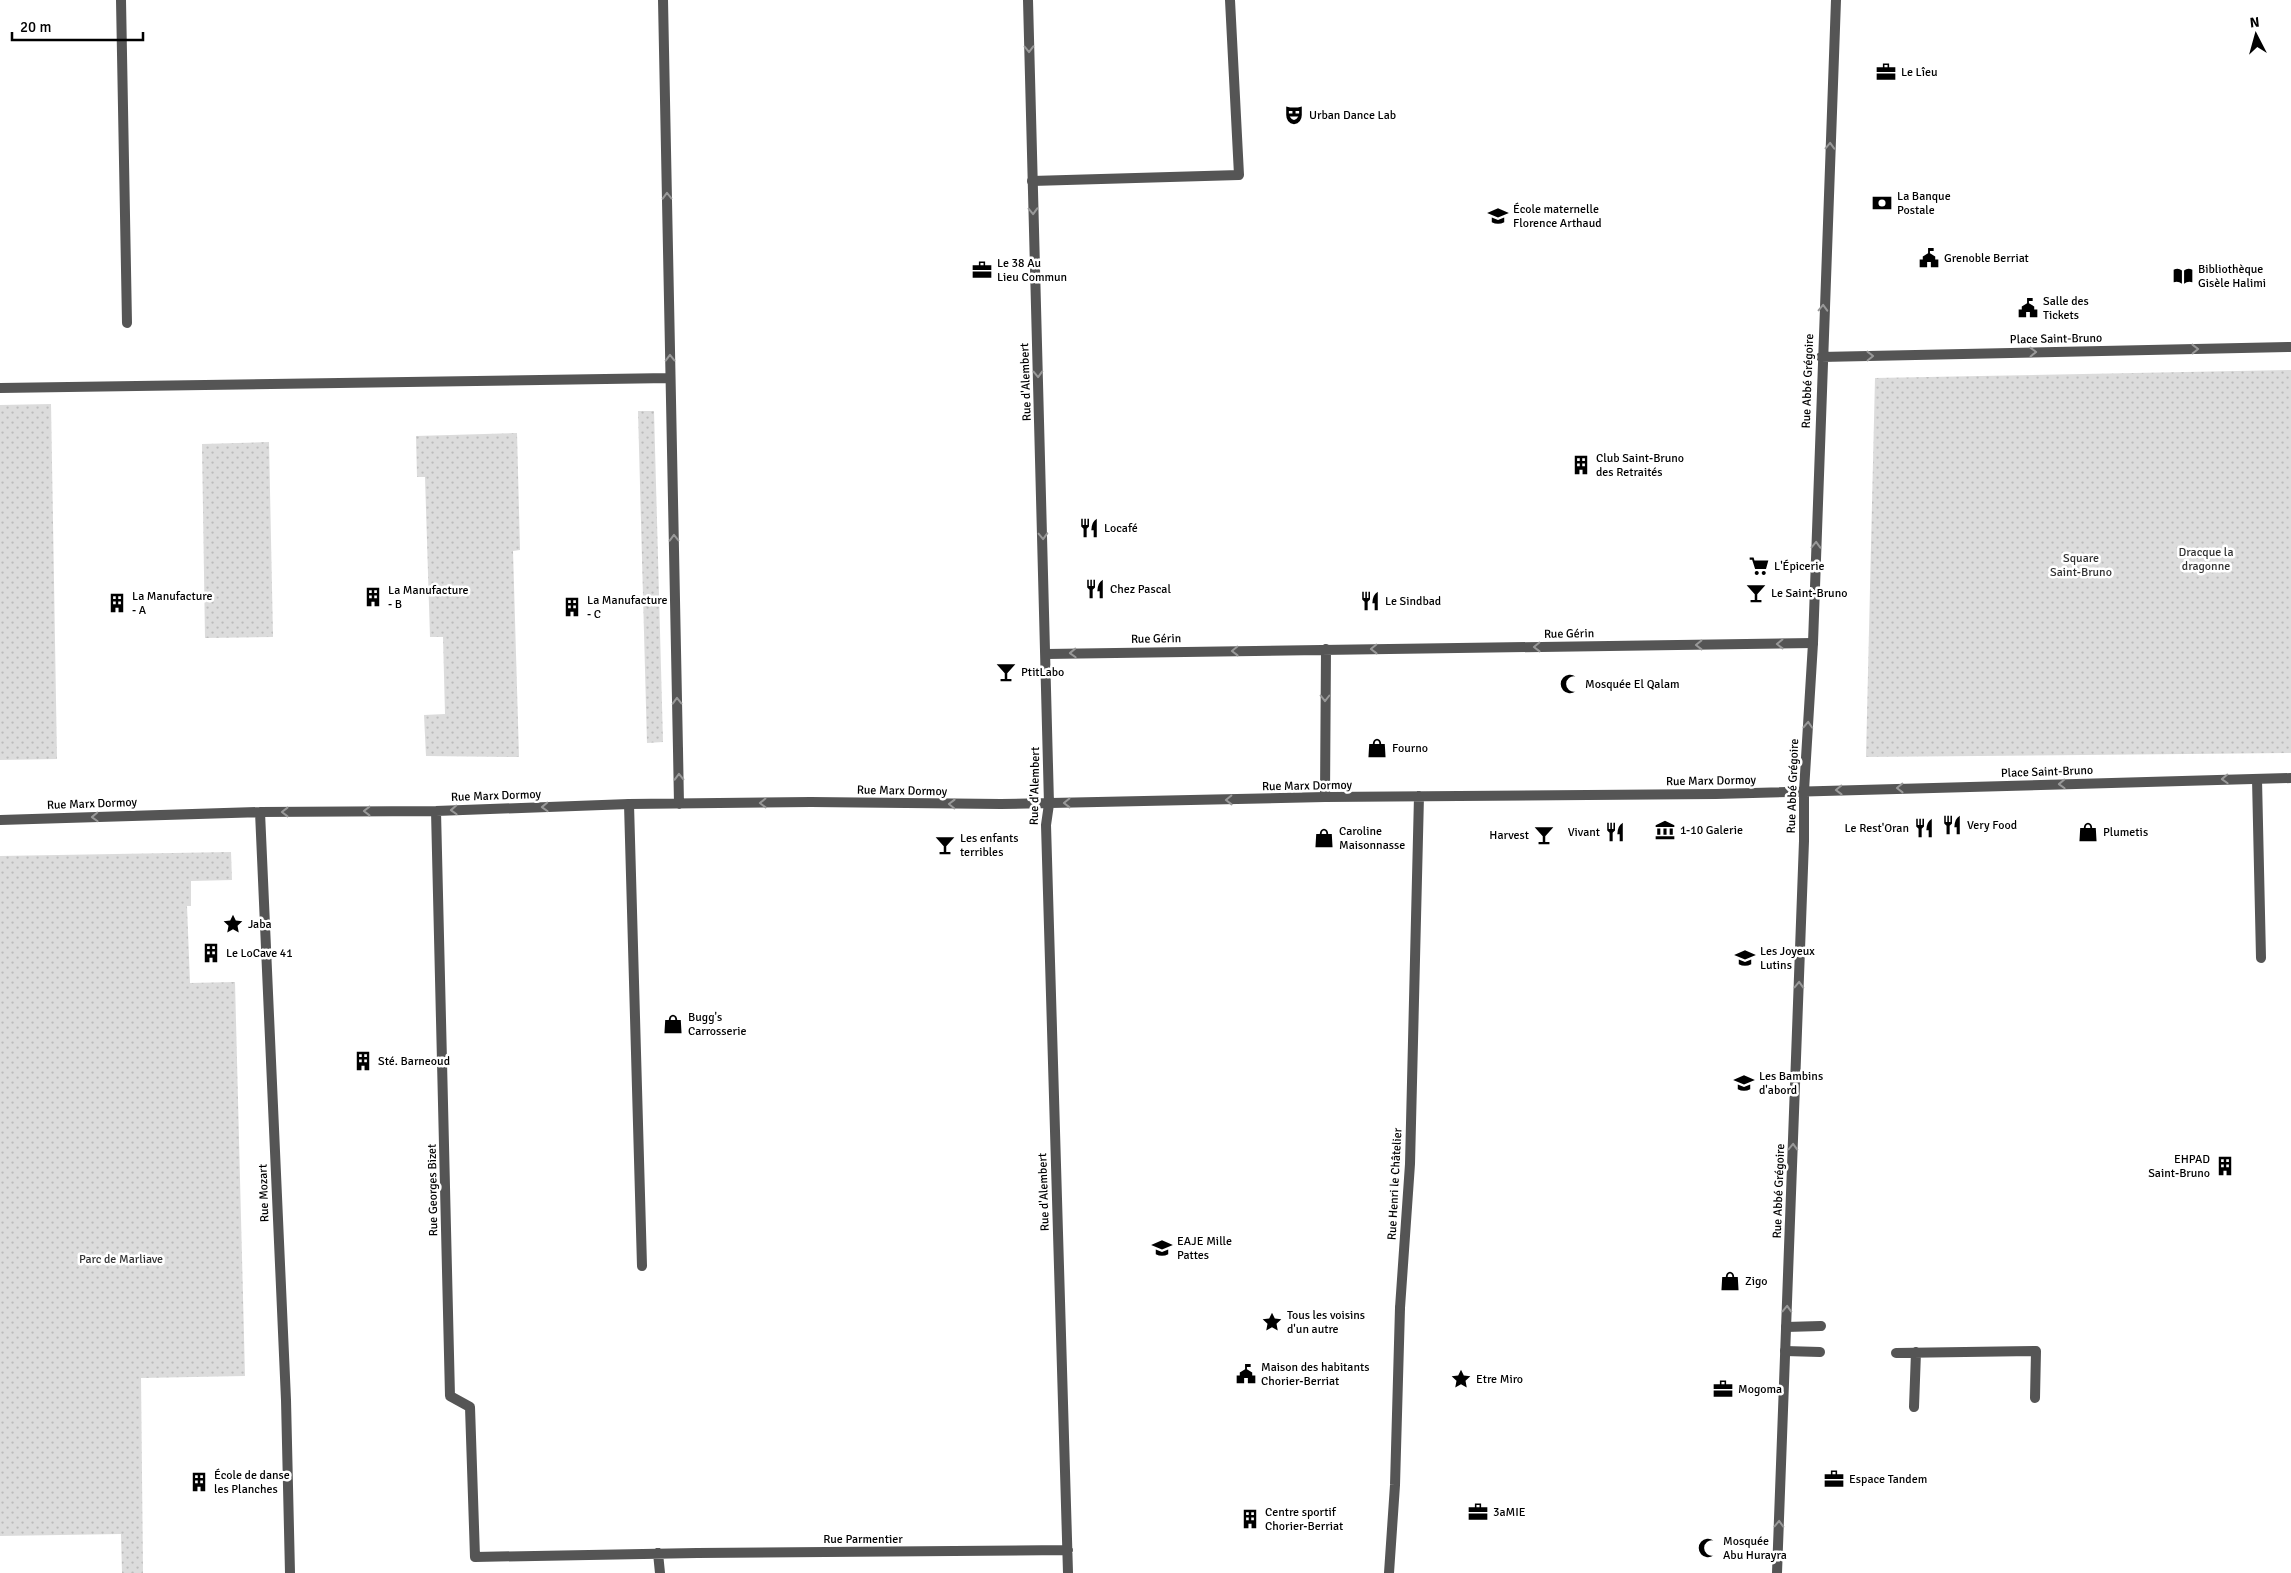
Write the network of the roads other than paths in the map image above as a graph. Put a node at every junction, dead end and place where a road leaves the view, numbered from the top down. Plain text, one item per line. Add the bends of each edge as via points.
1 (122, 0) edge
2 (663, 0) edge
3 (1028, 0) edge
4 (1230, 0) edge
5 (1836, 0) edge
6 (1032, 181) junction
7 (127, 323) dead end
8 (2291, 347) edge
9 (1821, 357) junction
10 (670, 378) junction
11 (0, 388) edge
12 (1813, 644) junction
13 (1326, 649) junction
14 (1046, 654) junction
15 (2257, 778) junction
16 (2291, 778) edge
17 (1804, 791) junction
18 (1419, 796) junction
19 (1325, 797) junction
20 (628, 804) junction
21 (679, 804) junction
22 (1049, 804) junction
23 (436, 811) junction
24 (260, 812) junction
25 (0, 820) edge
26 (2261, 958) dead end
27 (642, 1266) dead end
28 (1821, 1326) dead end
29 (1786, 1327) junction
30 (1785, 1351) junction
31 (1820, 1352) dead end
32 (1916, 1352) junction
33 (1896, 1353) dead end
34 (2035, 1398) dead end
35 (1914, 1406) dead end
36 (1068, 1550) junction
37 (658, 1553) junction
38 (475, 1557) joint
39 (290, 1573) edge
40 (660, 1573) edge
41 (1068, 1573) edge
42 (1390, 1573) edge
43 (1777, 1573) edge

1 - 7 street
10 -> 2 street
3 -> 6 street, Rue d'Alembert
4 - 6 street via 1239,175
9 -> 5 street, Rue Abbé Grégoire
6 -> 14 street, Rue d'Alembert
9 -> 8 street, Place Saint-Bruno
12 -> 9 street, Rue Abbé Grégoire
10 - 11 street
21 -> 10 street
12 -> 13 street, Rue Gérin
17 -> 12 street, Rue Abbé Grégoire
13 -> 14 street, Rue Gérin
13 -> 19 street
14 - 22 street, Rue d'Alembert
15 - 16 street, Place Saint-Bruno
15 -> 17 street, Place Saint-Bruno
15 - 26 street
17 - 18 street, Rue Marx Dormoy
29 -> 17 street, Rue Abbé Grégoire
18 - 19 street, Rue Marx Dormoy
18 - 42 street, Rue Henri le Châtelier via 1410,1164 1400,1308 1396,1485
19 -> 22 street, Rue Marx Dormoy
20 - 21 street, Rue Marx Dormoy
20 -> 23 street, Rue Marx Dormoy
20 - 27 street
22 -> 21 street, Rue Marx Dormoy
22 - 36 street, Rue d'Alembert via 1046,825
23 -> 24 street, Rue Marx Dormoy
23 - 38 street, Rue Georges Bizet via 450,1396 470,1407
24 -> 25 street, Rue Marx Dormoy
24 - 39 street, Rue Mozart via 286,1400
28 - 29 street
29 - 30 street, Rue Abbé Grégoire
30 - 31 street
43 -> 30 street, Rue Abbé Grégoire
32 - 33 street
32 - 34 street via 2036,1351
32 - 35 street
36 - 37 street, Rue Parmentier
36 - 41 street, Rue d'Alembert
37 - 38 street, Rue Parmentier
37 - 40 street

